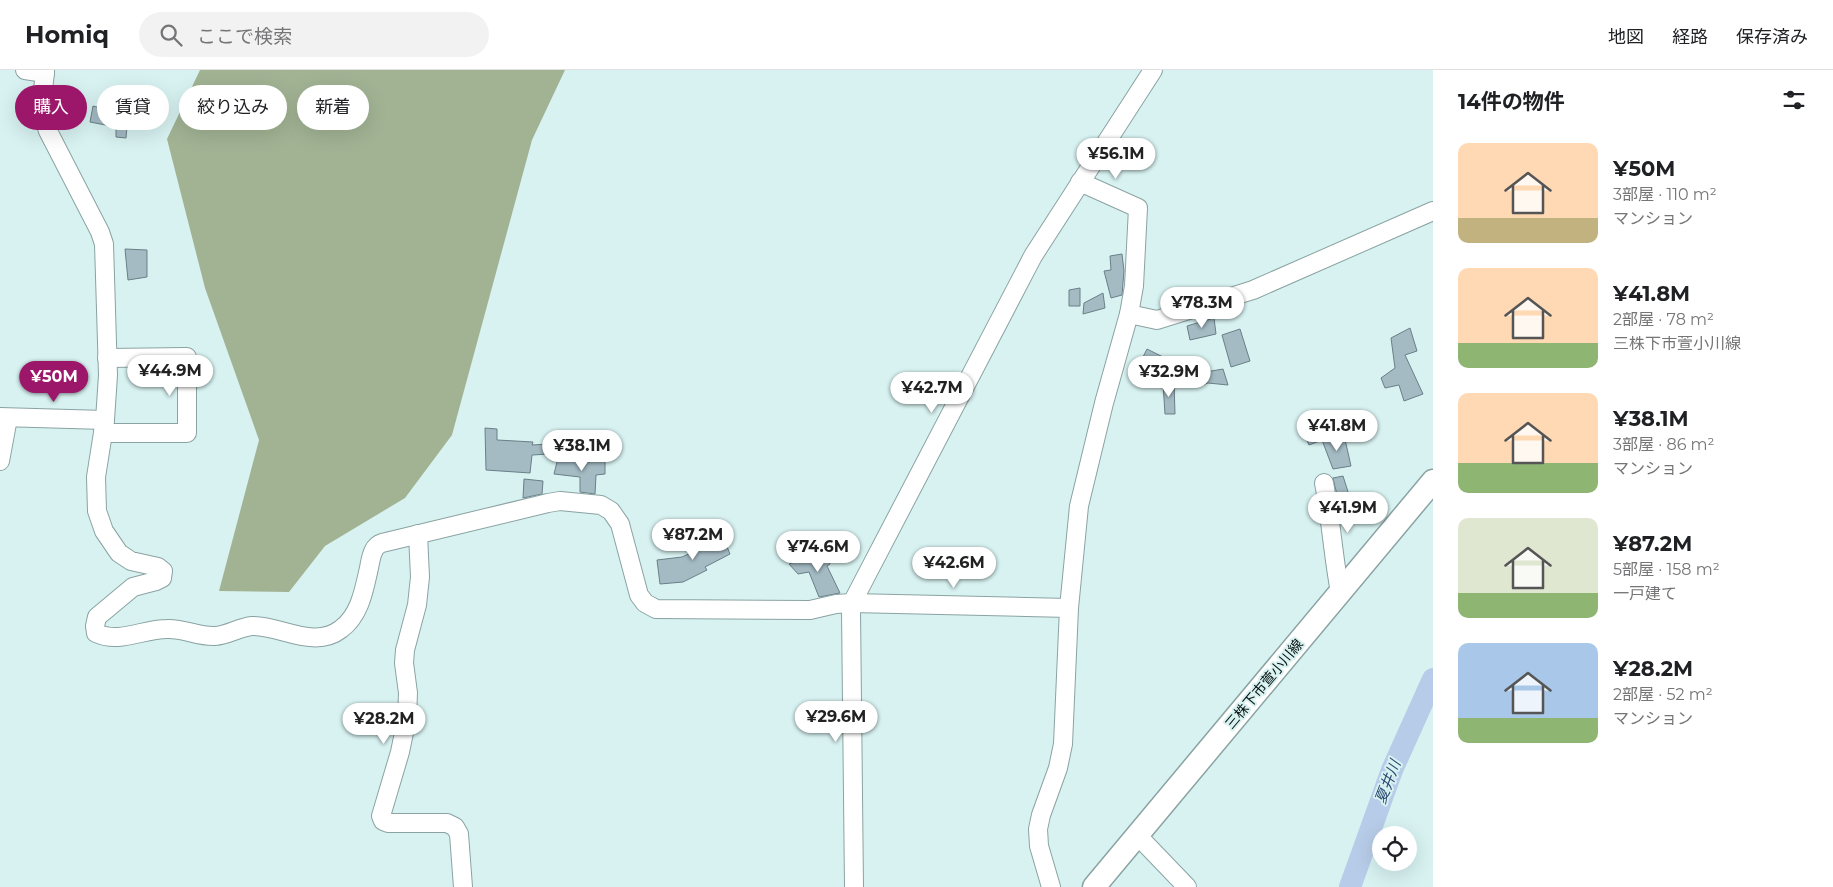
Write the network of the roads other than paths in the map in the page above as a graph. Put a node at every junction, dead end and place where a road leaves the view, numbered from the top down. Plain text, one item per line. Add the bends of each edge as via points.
1 (25, 70) edge
2 (1153, 70) edge
3 (45, 72) edge
4 (1080, 182) junction
5 (1433, 212) edge
6 (1129, 314) junction
7 (107, 358) junction
8 (4, 417) edge
9 (104, 427) junction
10 (0, 461) edge
11 (1433, 481) edge
12 (1324, 483) dead end
13 (418, 534) junction
14 (1340, 592) junction
15 (852, 603) junction
16 (1062, 608) junction
17 (1138, 836) junction
18 (463, 887) edge
19 (854, 887) edge
20 (1052, 887) edge
21 (1094, 887) edge
22 (1186, 887) edge

1 - 3 street
2 - 4 street
3 - 7 street via 43,117 104,244
4 - 6 street via 1138,208 1134,286
4 - 15 street via 1046,235
5 - 6 street via 1253,290 1157,320
6 - 16 street via 1079,506
7 - 9 street
7 - 9 street via 187,357 186,433
8 - 9 street
8 - 10 street
9 - 13 street via 96,477 97,512 104,531 119,553 131,561 163,571 162,578 133,587 97,617 96,633 105,637 122,638 169,628 214,636 249,626 265,626 301,637 325,636 340,630 354,614 378,545
11 - 14 main road, 三株下市萱小川線
12 - 14 street
13 - 15 street via 560,501 601,505 612,511 620,524 639,595 656,609 810,610
13 - 18 street via 420,577 417,605 404,663 407,718 381,816 388,823 447,823 455,827 459,834
14 - 17 main road, 三株下市萱小川線
15 - 16 street
15 - 19 street
16 - 20 street via 1063,744 1038,829 1039,846
17 - 21 main road, 三株下市萱小川線
17 - 22 street

